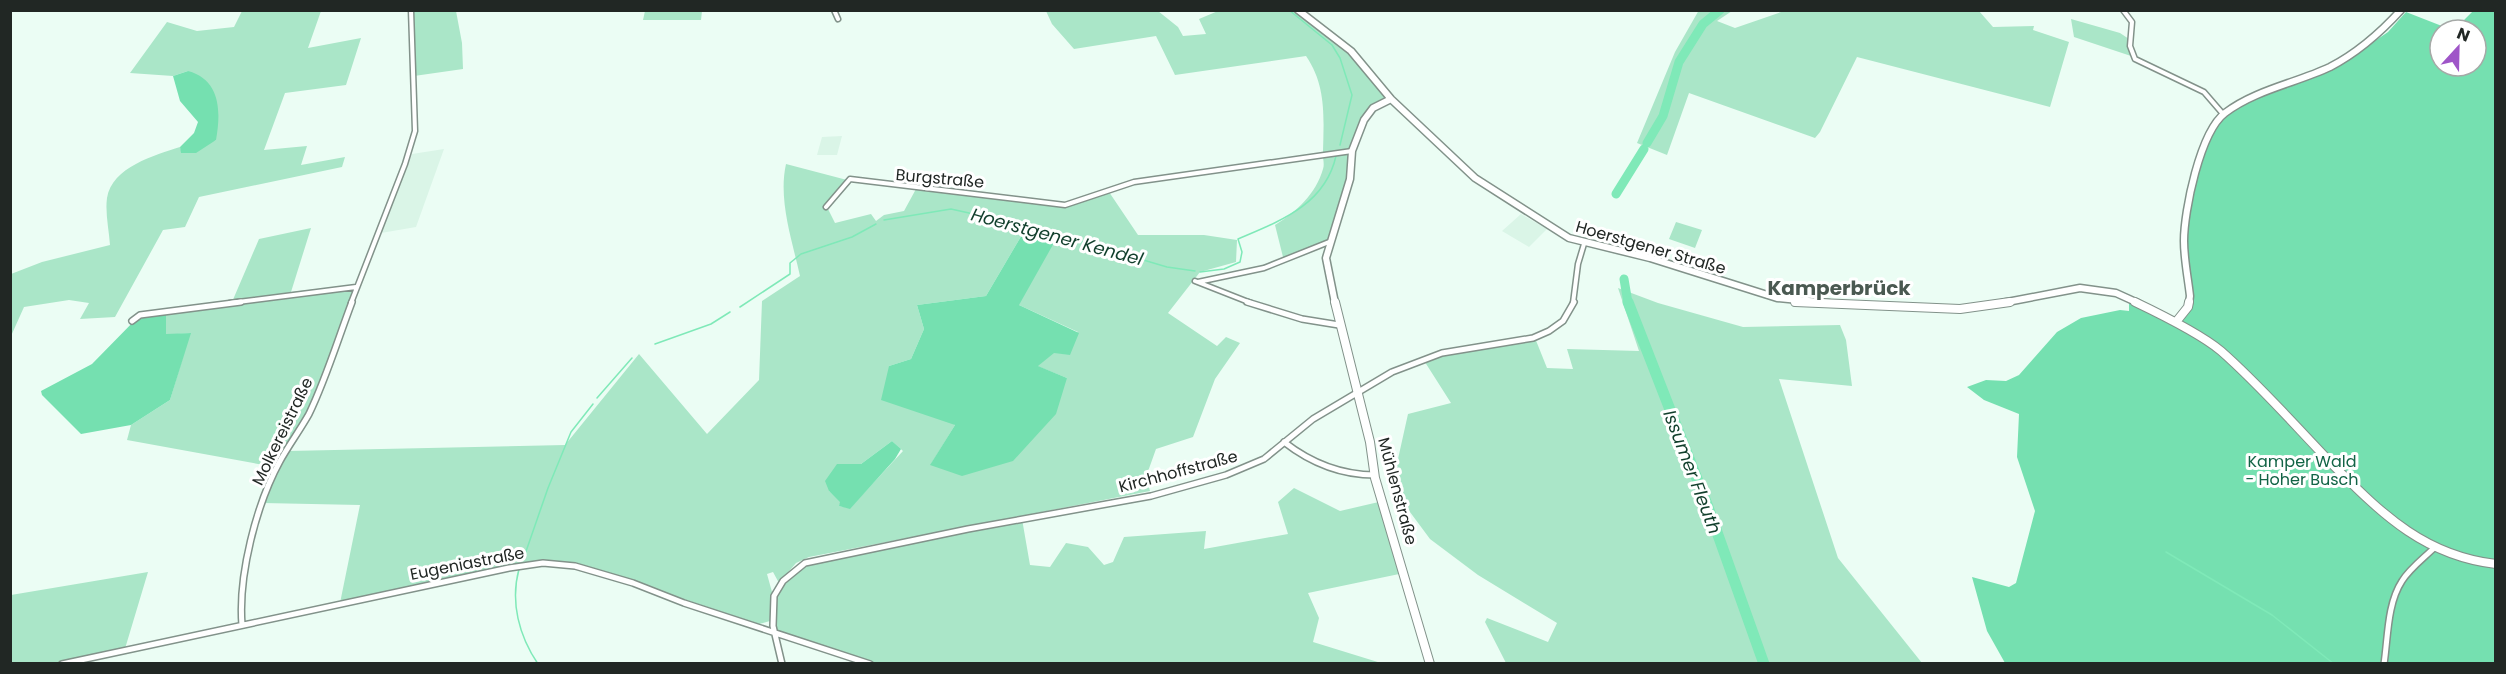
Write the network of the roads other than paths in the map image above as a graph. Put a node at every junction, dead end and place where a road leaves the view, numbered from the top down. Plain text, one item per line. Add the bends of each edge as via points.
1 (411, 10) edge
2 (834, 10) edge
3 (1298, 10) edge
4 (2123, 10) edge
5 (2402, 10) edge
6 (838, 19) dead end
7 (1391, 99) junction
8 (2223, 114) junction
9 (1352, 151) junction
10 (826, 207) dead end
11 (1329, 242) junction
12 (1584, 244) junction
13 (356, 287) junction
14 (132, 321) dead end
15 (2176, 322) junction
16 (1339, 325) junction
17 (1355, 392) junction
18 (1284, 442) junction
19 (1375, 476) junction
20 (2435, 547) junction
21 (2496, 564) edge
22 (242, 625) junction
23 (773, 632) junction
24 (62, 663) edge
25 (782, 663) edge
26 (870, 663) edge
27 (1430, 663) edge
28 (2384, 663) edge

1 - 13 street, Molkereistraße via 415,132
2 - 6 street
3 - 7 street, Hoerstgener Straße via 1351,51
4 - 8 street via 2132,22 2130,46 2135,59 2204,92
5 - 8 street via 2381,32 2331,66 2242,102
7 - 9 street, Mühlenstraße via 1372,108
7 - 12 street, Hoerstgener Straße via 1474,178
8 - 15 street via 2207,136 2193,183 2184,240 2190,296 2188,307
9 - 10 street, Burgstraße via 1134,182 1065,205 850,179
9 - 11 street, Mühlenstraße via 1350,180
11 - 16 street, Mühlenstraße via 1326,258
11 - 16 street via 1264,267 1197,282 1248,304
12 - 15 street, Hoerstgener Straße via 1648,257 1796,302 1960,309 2087,288 2116,293
12 - 17 street, Kirchhoffstraße via 1578,256 1576,295 1564,320 1553,329 1527,340 1441,352
13 - 14 street via 140,315
13 - 22 street, Molkereistraße via 309,413 279,463 263,503 243,571
15 - 20 street, Hoerstgener Straße via 2220,350 2380,512
16 - 17 street, Mühlenstraße
17 - 18 street, Kirchhoffstraße
17 - 19 street, Mühlenstraße via 1370,442
18 - 19 street via 1300,454 1327,465
18 - 23 street, Kirchhoffstraße via 1265,458 1234,472 1150,495 805,563 776,590
19 - 27 street, Mühlenstraße
20 - 21 street, Hoerstgener Straße via 2466,560
20 - 28 street via 2399,588
22 - 23 street, Eugeniastraße via 543,563 575,566 633,583
22 - 24 street, Eugeniastraße
23 - 25 street
23 - 26 street, Eugeniastraße

